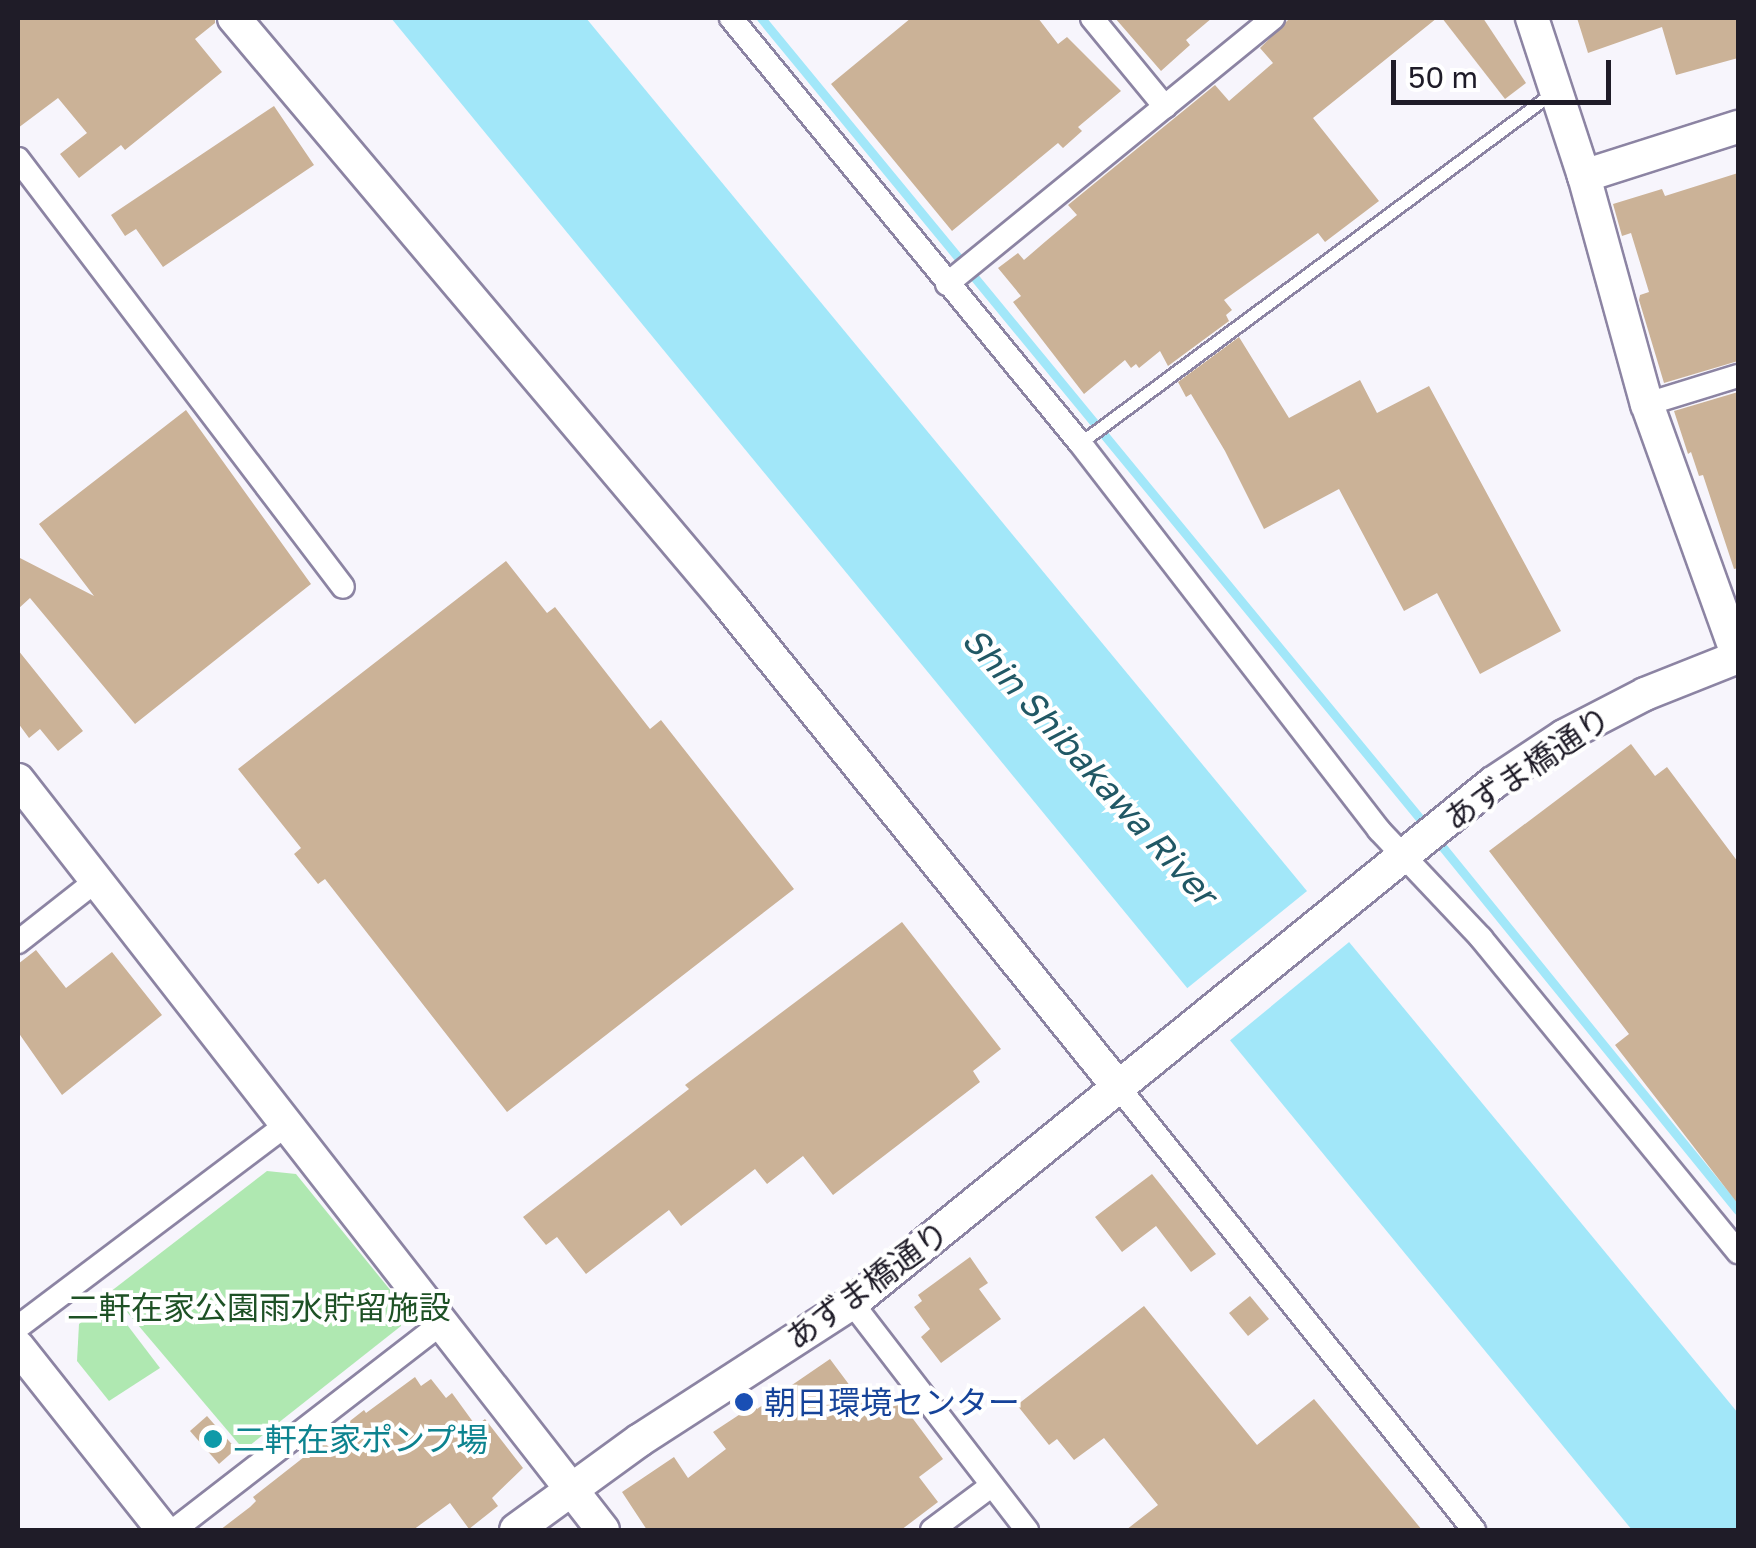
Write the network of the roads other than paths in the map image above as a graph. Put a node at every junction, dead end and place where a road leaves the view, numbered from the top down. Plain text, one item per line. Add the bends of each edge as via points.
1 (234, 18) edge
2 (730, 18) edge
3 (1092, 18) edge
4 (1273, 18) edge
5 (1532, 18) edge
6 (1558, 89) junction
7 (1165, 107) junction
8 (1738, 127) edge
9 (18, 158) edge
10 (1584, 176) junction
11 (948, 284) junction
12 (1738, 376) edge
13 (1646, 404) junction
14 (1080, 443) junction
15 (343, 588) dead end
16 (1738, 657) edge
17 (18, 780) edge
18 (1391, 864) junction
19 (97, 880) junction
20 (18, 942) edge
21 (1118, 1088) junction
22 (285, 1126) junction
23 (1738, 1252) edge
24 (852, 1303) junction
25 (444, 1321) junction
26 (18, 1327) edge
27 (18, 1347) edge
28 (991, 1486) junction
29 (570, 1488) junction
30 (163, 1530) edge
31 (174, 1530) edge
32 (516, 1530) edge
33 (603, 1530) edge
34 (932, 1530) edge
35 (1027, 1530) edge
36 (1474, 1530) edge

1 - 21 street via 727,602
2 - 11 street
3 - 7 street
4 - 7 street
5 - 6 street
6 - 10 street
6 - 14 lane
7 - 11 street
8 - 10 street
9 - 15 street
10 - 13 street
11 - 14 street
12 - 13 street
13 - 16 street
14 - 18 street
16 - 18 street, あずま橋通り via 1644,694 1564,736
17 - 19 street
18 - 21 street, あずま橋通り
18 - 23 street via 1480,938
19 - 20 street
19 - 22 street
21 - 24 street, あずま橋通り
21 - 36 street
22 - 25 street
22 - 26 street
24 - 28 street
24 - 29 street, あずま橋通り
25 - 29 street
25 - 31 street
27 - 30 street
28 - 34 street
28 - 35 street
29 - 32 street, あずま橋通り
29 - 33 street

